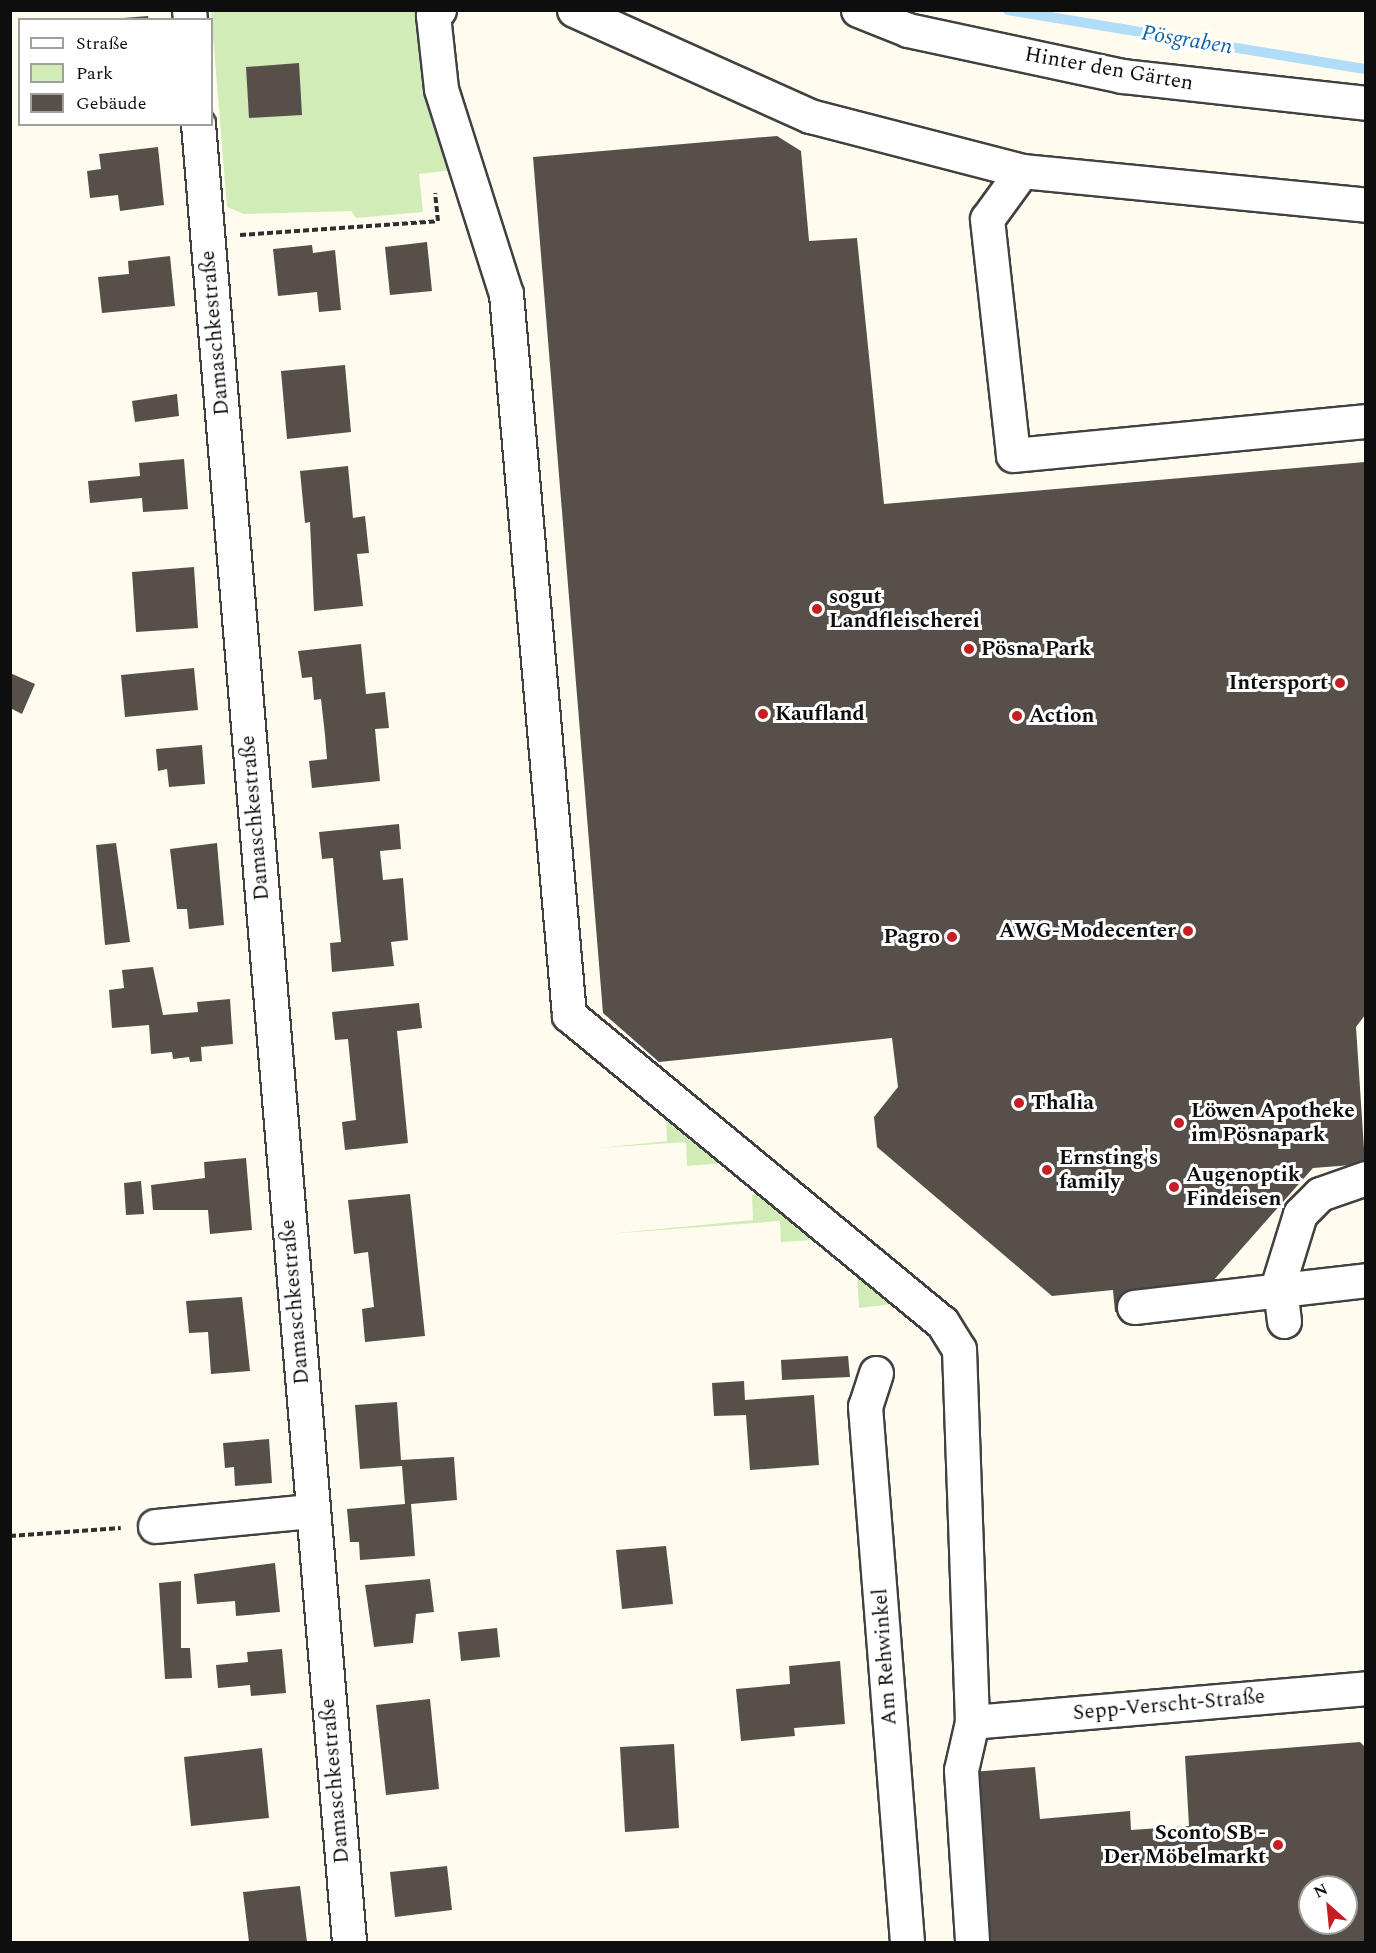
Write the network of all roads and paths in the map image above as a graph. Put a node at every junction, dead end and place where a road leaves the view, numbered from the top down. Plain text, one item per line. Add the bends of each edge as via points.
1 (439, 10) edge
2 (574, 10) edge
3 (858, 10) edge
4 (1365, 103) edge
5 (198, 126) edge
6 (1022, 171) junction
7 (471, 180) junction
8 (1365, 205) edge
9 (207, 237) junction
10 (1365, 421) edge
11 (1365, 1178) edge
12 (1365, 1280) edge
13 (1282, 1305) junction
14 (1134, 1307) dead end
15 (876, 1373) dead end
16 (312, 1511) junction
17 (155, 1526) joint
18 (10, 1536) edge
19 (1365, 1688) edge
20 (972, 1722) junction
21 (349, 1942) edge
22 (907, 1942) edge
23 (972, 1942) edge

1 - 7 street via 433,15 441,89
2 - 6 street via 810,116
3 - 4 street, Hinter den Gärten via 908,30 1122,76
5 - 9 street, Damaschkestraße
6 - 8 street
6 - 10 street via 987,219 1013,455
7 - 9 path via 434,184 438,220
7 - 20 street via 506,294 569,1015 942,1322 959,1348
9 - 16 street, Damaschkestraße
11 - 13 street via 1320,1194 1300,1214 1287,1247
12 - 13 street
13 - 14 street
15 - 22 street, Am Rehwinkel via 865,1406
16 - 17 street
16 - 21 street, Damaschkestraße
17 - 18 path
19 - 20 street, Sepp-Verscht-Straße
20 - 23 street via 962,1770

